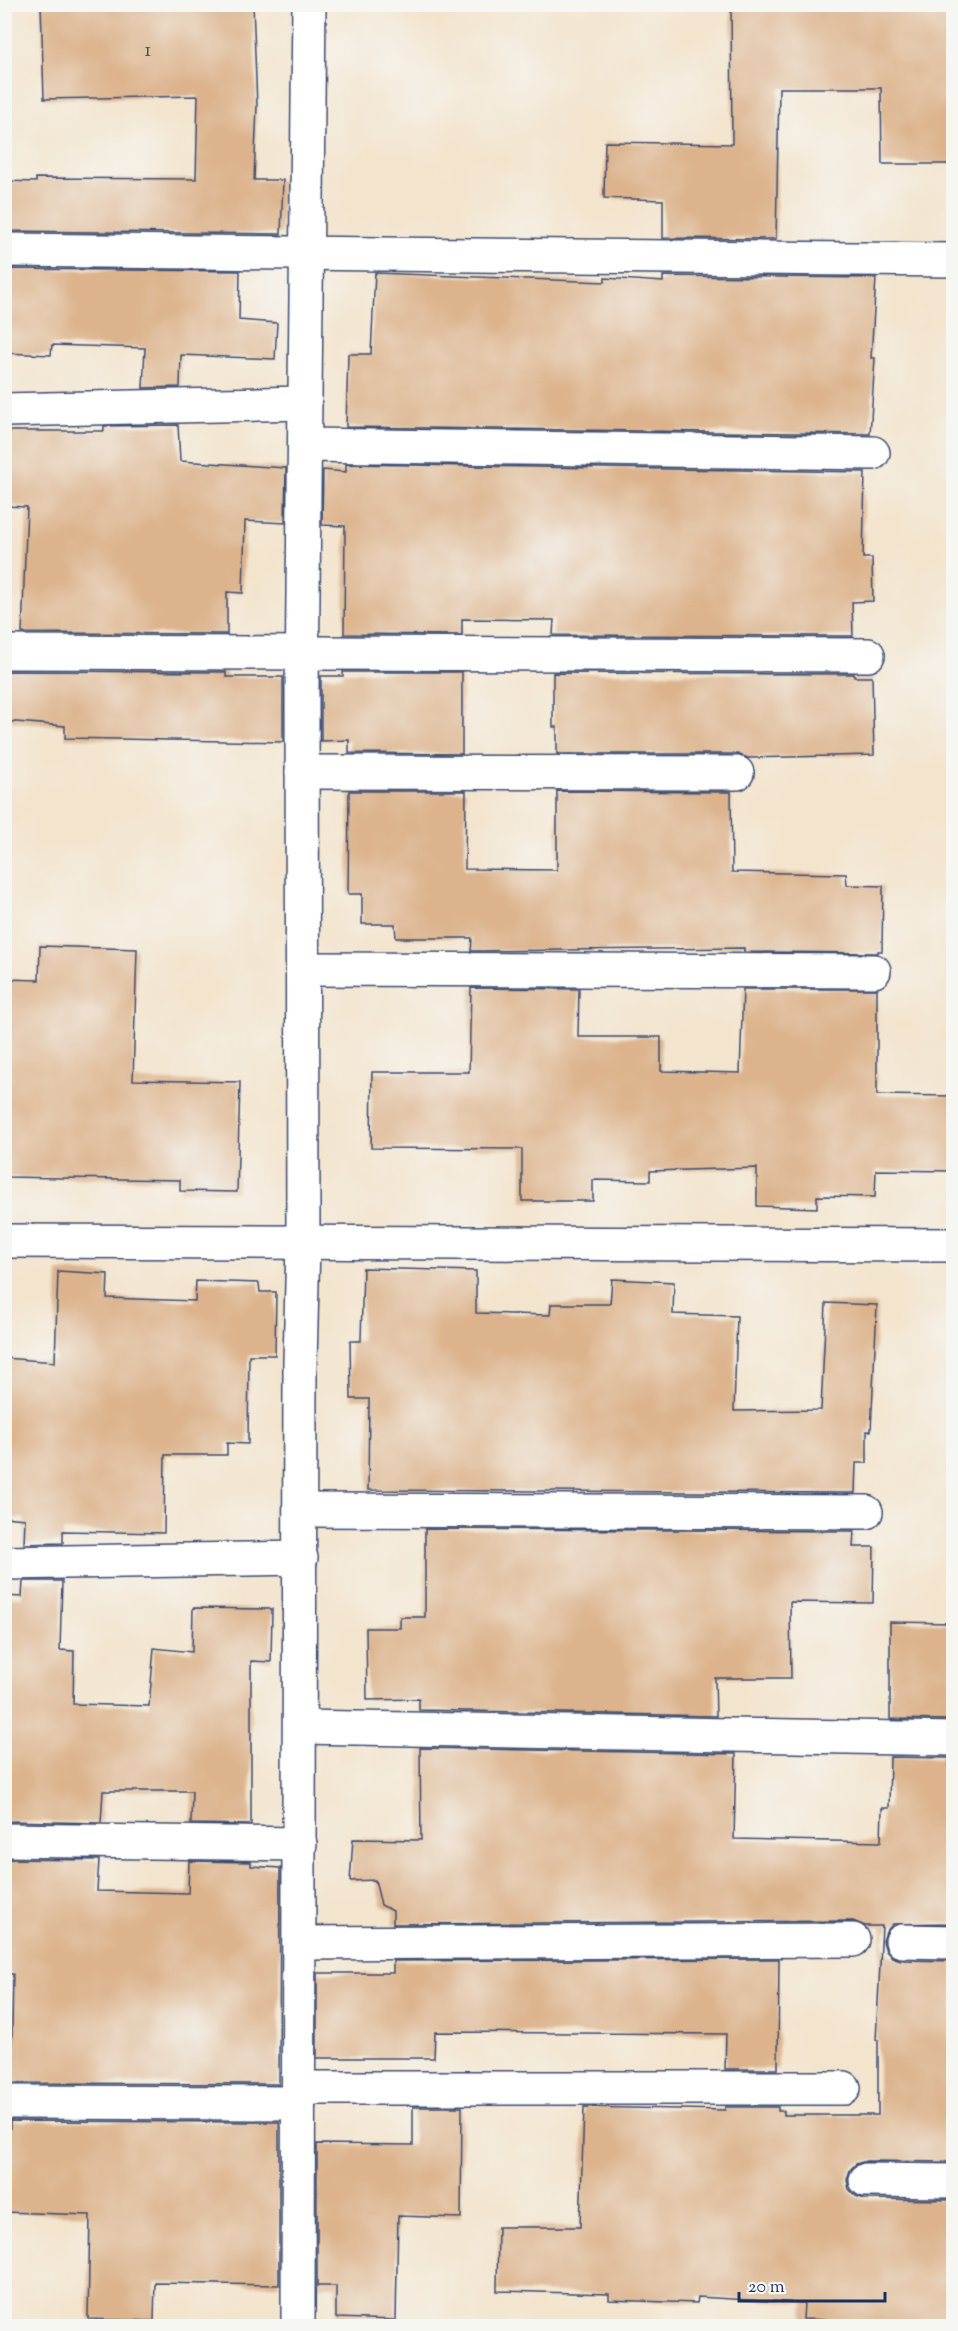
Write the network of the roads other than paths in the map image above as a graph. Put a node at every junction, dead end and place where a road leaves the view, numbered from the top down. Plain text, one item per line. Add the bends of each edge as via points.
1 (309, 4) edge
2 (4, 250) edge
3 (307, 251) junction
4 (954, 260) edge
5 (305, 403) junction
6 (4, 410) edge
7 (304, 445) junction
8 (873, 453) dead end
9 (4, 652) edge
10 (302, 652) junction
11 (868, 655) dead end
12 (302, 772) junction
13 (737, 773) dead end
14 (303, 969) junction
15 (874, 971) dead end
16 (4, 1241) edge
17 (303, 1243) junction
18 (954, 1245) edge
19 (301, 1510) junction
20 (866, 1512) dead end
21 (301, 1558) junction
22 (4, 1563) edge
23 (301, 1727) junction
24 (954, 1738) edge
25 (4, 1840) edge
26 (300, 1844) junction
27 (853, 1940) dead end
28 (902, 1941) dead end
29 (954, 1941) edge
30 (299, 1943) junction
31 (844, 2088) dead end
32 (299, 2096) junction
33 (4, 2102) edge
34 (866, 2180) dead end
35 (954, 2181) edge
36 (298, 2326) edge

1 - 3 street
2 - 3 street
3 - 4 street
3 - 5 street
5 - 6 street
5 - 7 street
7 - 8 street
7 - 10 street
9 - 10 street
10 - 11 street
10 - 12 street
12 - 13 street
12 - 14 street
14 - 15 street
14 - 17 street
16 - 17 street
17 - 18 street
17 - 19 street
19 - 20 street
19 - 21 street
21 - 22 street
21 - 23 street
23 - 24 street
23 - 26 street
25 - 26 street
26 - 30 street
27 - 30 street
28 - 29 street
30 - 32 street
31 - 32 street
32 - 33 street
32 - 36 street
34 - 35 street

